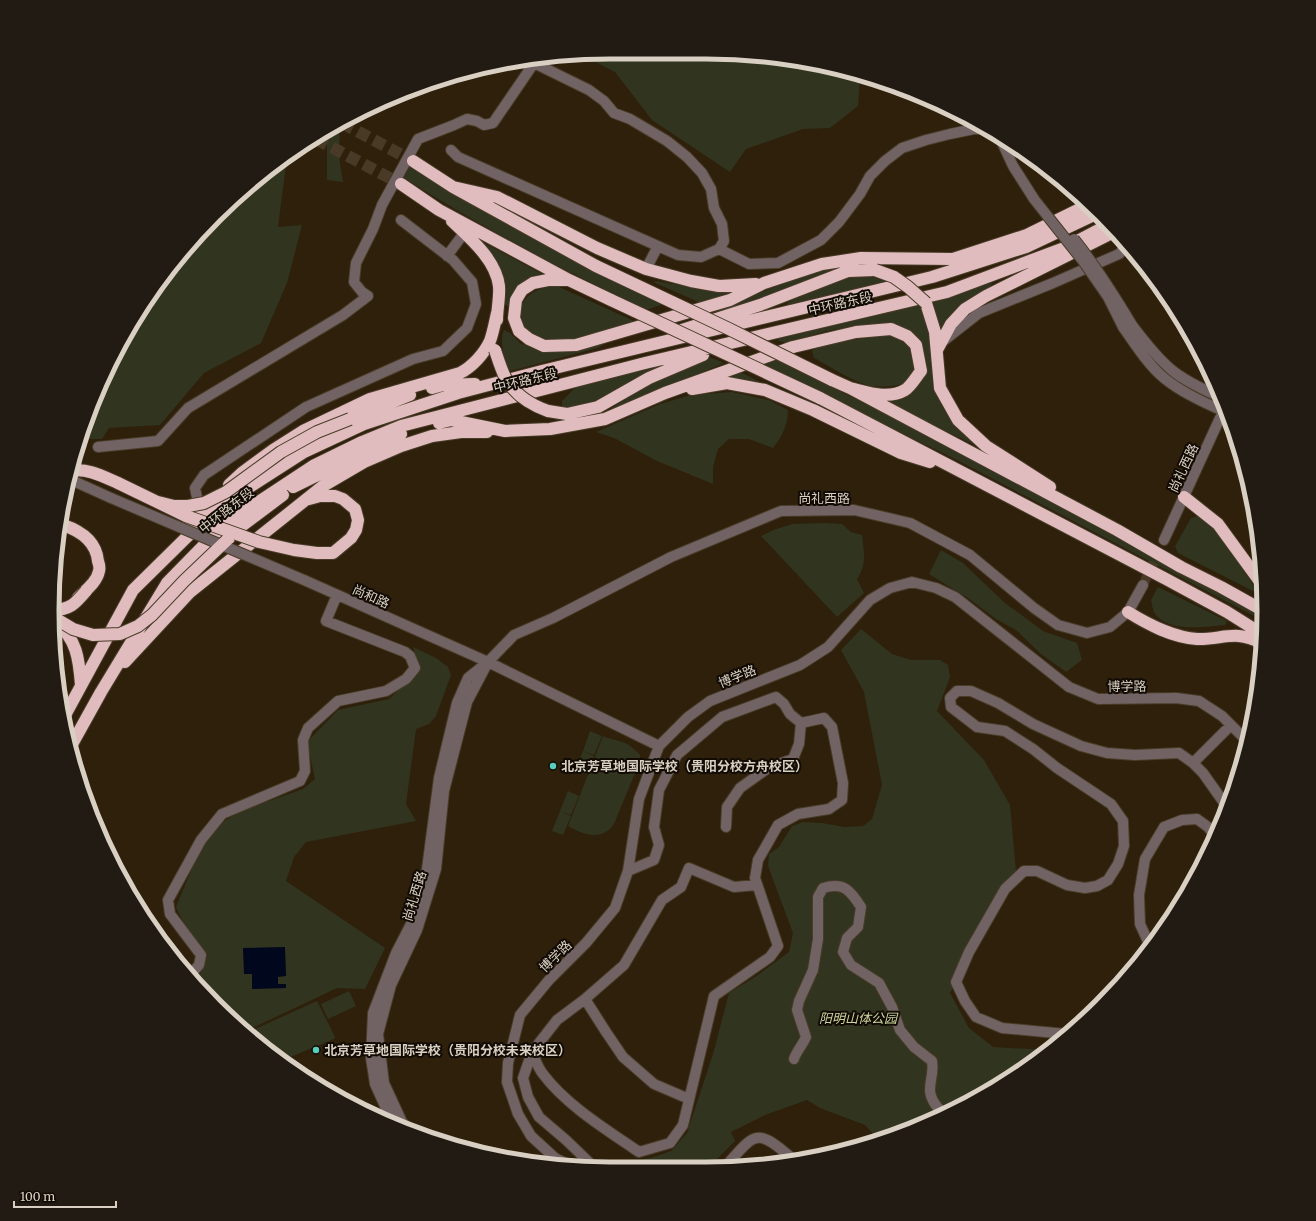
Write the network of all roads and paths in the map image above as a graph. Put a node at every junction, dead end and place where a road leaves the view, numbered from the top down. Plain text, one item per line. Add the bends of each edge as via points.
1 (537, 64) edge
2 (533, 65) edge
3 (968, 126) edge
4 (974, 129) edge
5 (1004, 147) edge
6 (451, 150) dead end
7 (1014, 153) edge
8 (413, 161) tunnel mouth
9 (401, 184) tunnel mouth
10 (453, 187) junction
11 (1037, 198) junction
12 (1082, 208) edge
13 (439, 210) junction
14 (1090, 217) edge
15 (401, 220) dead end
16 (1101, 228) edge
17 (464, 233) junction
18 (1108, 235) edge
19 (658, 246) junction
20 (721, 246) junction
21 (1123, 250) edge
22 (447, 256) junction
23 (646, 269) junction
24 (569, 280) junction
25 (764, 283) junction
26 (497, 313) junction
27 (1128, 326) junction
28 (727, 344) junction
29 (938, 347) junction
30 (598, 358) junction
31 (496, 383) junction
32 (850, 388) junction
33 (665, 393) junction
34 (1212, 394) edge
35 (1218, 407) edge
36 (1221, 415) edge
37 (505, 431) junction
38 (98, 447) dead end
39 (77, 470) edge
40 (961, 471) junction
41 (306, 480) junction
42 (75, 482) edge
43 (1184, 497) junction
44 (304, 501) junction
45 (158, 502) junction
46 (202, 510) junction
47 (242, 513) junction
48 (66, 526) edge
49 (66, 529) edge
50 (1117, 530) junction
51 (1164, 540) tunnel mouth
52 (1256, 576) edge
53 (1143, 585) tunnel mouth
54 (133, 590) junction
55 (337, 595) junction
56 (59, 605) edge
57 (1257, 608) edge
58 (59, 610) edge
59 (1128, 612) junction
60 (59, 621) edge
61 (59, 624) edge
62 (1256, 631) edge
63 (1256, 640) edge
64 (488, 662) junction
65 (108, 681) junction
66 (81, 686) junction
67 (68, 709) edge
68 (801, 723) junction
69 (1231, 725) junction
70 (1242, 736) edge
71 (75, 739) edge
72 (659, 746) junction
73 (1193, 763) junction
74 (1223, 801) edge
75 (726, 827) dead end
76 (1211, 831) edge
77 (628, 871) junction
78 (757, 885) junction
79 (1147, 940) edge
80 (194, 971) edge
81 (585, 999) junction
82 (1059, 1033) edge
83 (532, 1052) junction
84 (794, 1059) dead end
85 (689, 1099) junction
86 (939, 1110) edge
87 (393, 1117) edge
88 (402, 1121) edge
89 (788, 1155) edge
90 (557, 1159) edge
91 (588, 1161) edge
92 (729, 1161) edge

1 - 20 street via 589,90 614,112 667,141 687,157 702,173 711,189 714,208 722,224 724,241
2 - 38 street via 493,123 484,125 467,119 418,140 382,205 356,263 354,282 368,296 344,315 188,408 158,442
3 - 20 street via 938,131 901,143 878,160 837,216 815,239 775,260 749,259
4 - 20 street via 902,148 870,176 839,222 820,240 778,263 749,264
5 - 11 street via 1013,166
6 - 19 street via 458,157
7 - 11 street
8 - 10 highway
9 - 13 highway
10 - 23 highway via 497,197 597,248
10 - 32 highway, bridge via 596,266
11 - 27 street, bridge
12 - 25 highway via 1027,235 953,258 861,258 822,264
13 - 17 highway
13 - 24 highway
14 - 30 highway, 中环路东段 via 1026,247 932,277
15 - 22 street
16 - 28 highway, 中环路东段 via 1064,248 947,292
17 - 22 street
17 - 26 highway via 480,248 493,268 499,285
18 - 29 highway via 965,309 951,324
19 - 20 street via 678,255 701,257
19 - 23 street
21 - 29 street via 1053,283 979,313
22 - 46 street via 472,282 476,304 467,328 443,351 413,359 306,407 204,476 195,488
23 - 25 highway via 719,286
24 - 25 highway via 533,283 522,290 516,300 514,318 519,330 529,339 544,346 576,345 730,300
24 - 40 highway, bridge via 820,398
26 - 28 highway, bridge via 495,350 505,377 525,400 548,412 567,414 598,407 649,378
26 - 46 highway via 489,342 468,369 370,399 303,431 243,472
27 - 34 street via 1173,371
27 - 35 street via 1137,348 1164,378 1195,398
28 - 47 highway, 中环路东段 via 401,426 313,466
29 - 30 highway, bridge via 926,303 894,277 875,270 848,271 760,305
29 - 50 highway via 936,360 940,388 958,420 986,446
30 - 31 highway, 中环路东段
31 - 45 highway, bridge via 443,385 405,396 317,432 281,452 226,492 204,503 174,506
31 - 54 highway, 中环路东段 via 364,424 304,452 240,493 200,524
32 - 33 highway via 876,394 893,394 905,390 921,371 916,345 907,336 892,328 856,332 793,347
32 - 50 highway
33 - 37 highway via 605,419 550,429
33 - 40 highway via 727,384 765,390 814,410 901,452
36 - 43 street, 尚礼西路
37 - 41 highway via 451,420 407,431
37 - 44 highway via 461,432 432,436 401,446 364,462 323,486
39 - 45 highway, bridge via 95,473
40 - 62 highway via 1214,605
41 - 47 highway
41 - 60 highway, bridge via 239,528 138,626 120,634 93,635
42 - 55 street, 尚和路, bridge
43 - 51 street, 尚礼西路
43 - 52 highway via 1218,524
44 - 45 highway, bridge via 320,496 343,499 355,509 358,520 351,538 333,553 294,550 252,539 186,516
44 - 65 highway via 190,592
46 - 54 highway
47 - 65 highway, 中环路东段 via 215,534 167,583
48 - 56 highway via 84,534 92,543 97,554 99,570 91,586 78,598
49 - 58 highway, bridge via 80,538 89,550 93,568 86,591 77,602 64,610
50 - 57 highway
53 - 59 street, 尚礼西路
54 - 66 highway, 中环路东段
55 - 64 street, 尚和路
55 - 80 street via 326,621 405,652 410,656 415,668 406,679 386,691 338,701 308,728 303,740 305,771 300,781 222,814 201,840 168,900 170,914 201,955 199,965
59 - 63 highway via 1145,623 1172,634 1198,639 1230,635
59 - 64 street, 尚礼西路 via 1110,627 1087,633 1058,625 970,555 910,523 854,510 781,511 672,556 553,618 514,635
61 - 66 highway via 73,642 78,657
64 - 72 street, 尚和路
64 - 87 street, 尚礼西路 via 468,678 457,703 438,778 427,869 412,922 396,953 373,1013 371,1058 375,1084
64 - 88 street, 尚礼西路 via 467,702 444,791 436,870 417,930 391,985 378,1034 384,1084
65 - 71 highway, 中环路东段
66 - 67 highway, 中环路东段
68 - 75 street via 800,744 793,759 768,768 740,788 727,807
68 - 77 street via 776,697 722,717 677,754 659,790 654,827 659,844 654,860
68 - 78 street via 824,718 832,727 843,783 842,800 829,809 798,814 778,825 758,860 755,878
69 - 70 street, 博学路
69 - 72 street, 博学路 via 1199,701 1176,698 1098,699 1069,687 955,597 936,588 912,582 890,588 870,600 828,647 800,665 710,701 688,717
69 - 73 street
72 - 77 street, 博学路 via 640,799
73 - 74 street
73 - 82 street via 1179,753 1107,753 1081,746 1033,724 971,690 957,691 950,698 951,707 977,727 1005,731 1033,749 1111,804 1123,821 1124,846 1118,864 1108,880 1097,886 1085,888 1067,885 1037,871 1024,871 1005,889 969,952 956,982 976,1017 1002,1028
76 - 79 street via 1197,819 1182,820 1164,827 1145,859 1139,894 1140,924
77 - 90 street, 博学路 via 615,908 520,1015 508,1063 507,1082 518,1114 531,1136
78 - 81 street via 734,887 689,868 681,887 662,900 624,965
78 - 85 street via 778,946 770,957 714,996
81 - 83 street via 556,1020
81 - 85 street via 623,1057 654,1084
83 - 85 street via 542,1073 560,1094 639,1152 670,1143 683,1125
83 - 91 street via 523,1078 528,1098 539,1117
84 - 86 street via 806,1037 797,1010 813,970 818,938 818,897 823,888 843,886 853,893 862,906 858,927 848,938 843,952 851,965 879,983 892,1007 900,1030 914,1047 932,1061 930,1091
89 - 92 street via 767,1139 756,1137 747,1142

